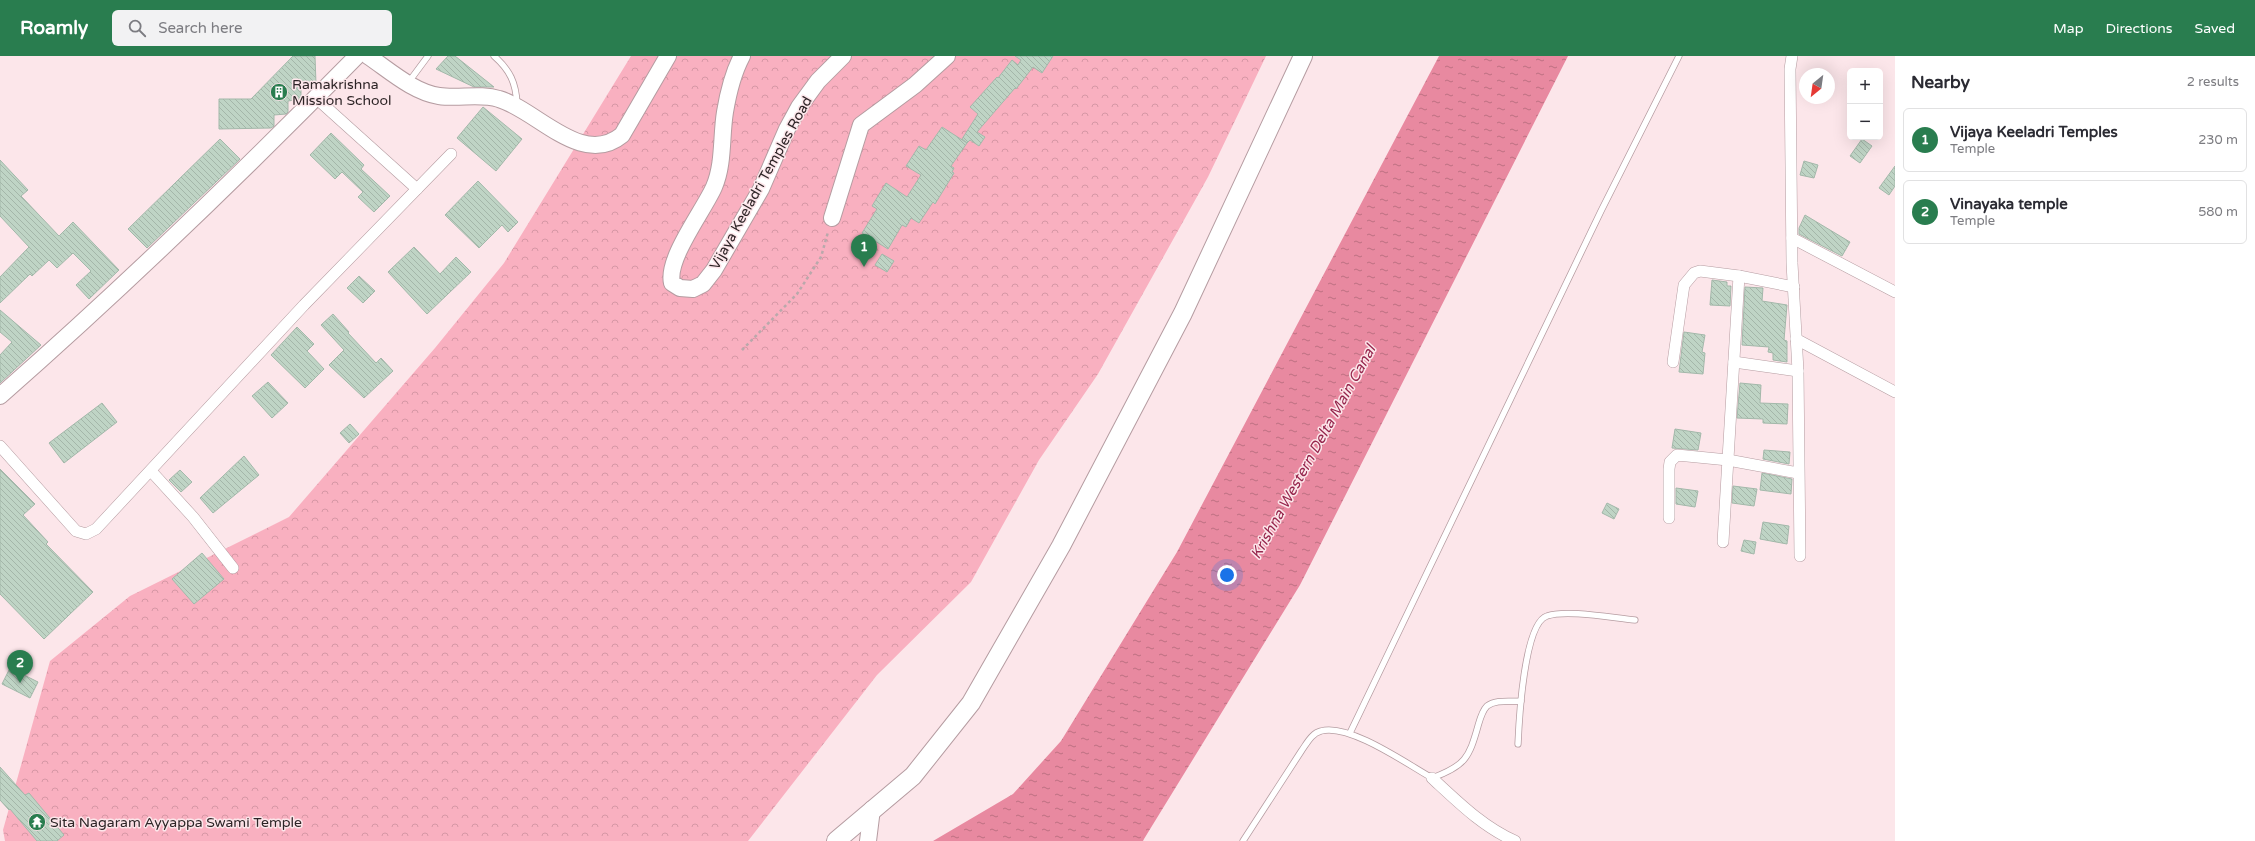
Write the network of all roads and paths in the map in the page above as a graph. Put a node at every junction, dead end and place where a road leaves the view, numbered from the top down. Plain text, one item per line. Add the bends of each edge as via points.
1 (357, 56) edge
2 (368, 56) edge
3 (428, 56) edge
4 (494, 56) edge
5 (668, 56) edge
6 (742, 56) edge
7 (843, 56) edge
8 (947, 56) edge
9 (1303, 56) edge
10 (1679, 56) edge
11 (1792, 56) edge
12 (408, 83) junction
13 (316, 98) junction
14 (517, 106) junction
15 (451, 154) dead end
16 (417, 189) junction
17 (832, 218) joint
18 (1792, 238) junction
19 (1739, 276) junction
20 (1794, 287) junction
21 (1895, 292) edge
22 (1796, 339) junction
23 (742, 350) dead end
24 (1673, 362) dead end
25 (1734, 362) junction
26 (1798, 371) junction
27 (1895, 392) edge
28 (0, 396) edge
29 (0, 446) edge
30 (1728, 460) junction
31 (151, 471) junction
32 (1798, 473) junction
33 (1669, 518) dead end
34 (1723, 542) dead end
35 (1800, 556) dead end
36 (233, 568) dead end
37 (1635, 620) dead end
38 (1521, 701) junction
39 (1350, 732) junction
40 (1518, 744) dead end
41 (1432, 778) junction
42 (872, 809) junction
43 (836, 841) edge
44 (868, 841) edge
45 (1243, 841) edge
46 (1515, 841) edge

1 - 13 street
2 - 12 street
3 - 12 lane
4 - 14 lane via 513,78
5 - 14 street via 622,135 614,141 596,146 582,143 559,134
6 - 7 street, Vijaya Keeladri Temples Road via 725,111 714,186 675,260 670,275 672,283 680,288 693,289 703,284 714,270 761,189 787,129 800,107 818,81
8 - 17 street via 915,85 861,125
9 - 42 main road via 1183,313 1061,546 971,703 913,776
10 - 39 lane via 1601,211
11 - 18 street
12 - 14 street via 438,96 480,96 499,99
13 - 16 street
13 - 28 street via 126,284
15 - 16 street
16 - 31 street via 304,305
17 - 23 path via 821,257 797,294
18 - 20 street
18 - 21 street
19 - 20 street
19 - 24 street via 1700,271 1687,278
19 - 25 street
20 - 22 street
22 - 26 street
22 - 27 street
25 - 26 street
25 - 30 street
26 - 32 street
29 - 31 street via 76,531 86,534 96,529
30 - 32 street
30 - 33 street via 1688,455 1673,457 1668,469
30 - 34 street
31 - 36 street via 193,517
32 - 35 street
37 - 38 lane via 1566,613 1546,616 1536,624 1530,641
38 - 40 lane
38 - 41 lane via 1496,702 1487,706 1481,715 1472,745 1460,766
39 - 41 lane
39 - 45 lane via 1329,729 1312,735
41 - 46 street via 1470,814
42 - 43 main road
42 - 44 street

